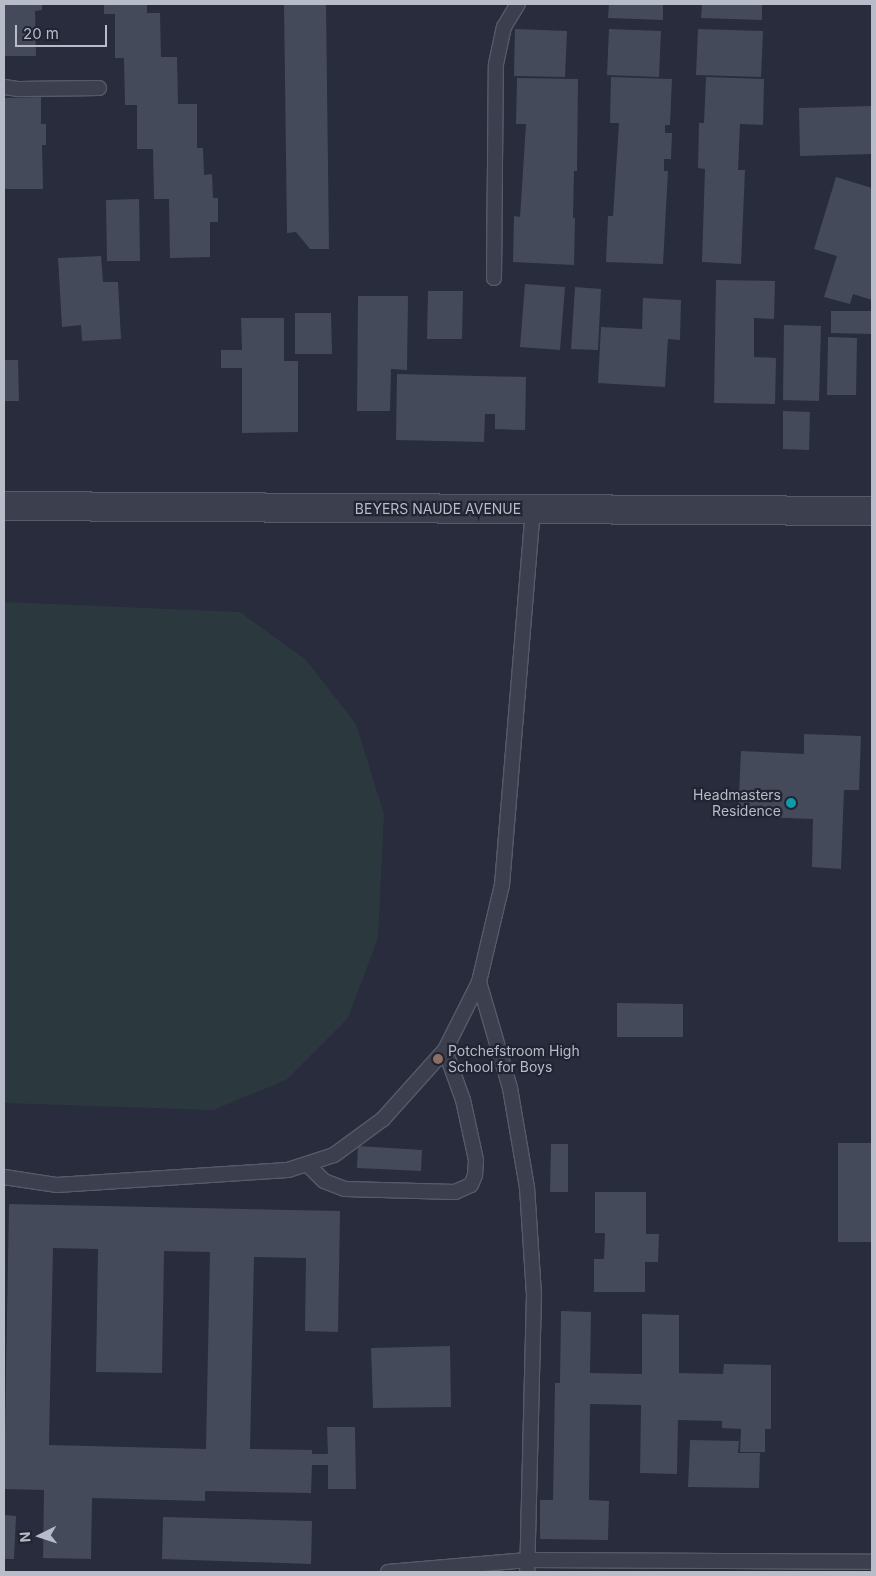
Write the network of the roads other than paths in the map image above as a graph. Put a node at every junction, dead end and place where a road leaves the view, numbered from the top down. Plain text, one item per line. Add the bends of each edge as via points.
1 (518, 4) edge
2 (4, 87) edge
3 (99, 88) dead end
4 (494, 278) dead end
5 (4, 506) edge
6 (533, 510) junction
7 (872, 511) edge
8 (478, 982) junction
9 (445, 1050) junction
10 (307, 1164) junction
11 (4, 1177) edge
12 (872, 1562) edge
13 (527, 1566) edge
14 (388, 1572) edge

1 - 4 lane via 504,27 496,64
2 - 3 lane
5 - 6 street, BEYERS NAUDE AVENUE
6 - 7 street, BEYERS NAUDE AVENUE
6 - 8 lane via 502,885
8 - 9 lane
8 - 13 lane via 510,1088 527,1187 534,1294
9 - 10 lane via 383,1119 334,1155
9 - 10 lane via 463,1100 476,1160 471,1185 449,1192 345,1189 324,1181
10 - 11 lane via 288,1170 57,1185
12 - 13 lane
13 - 14 lane

